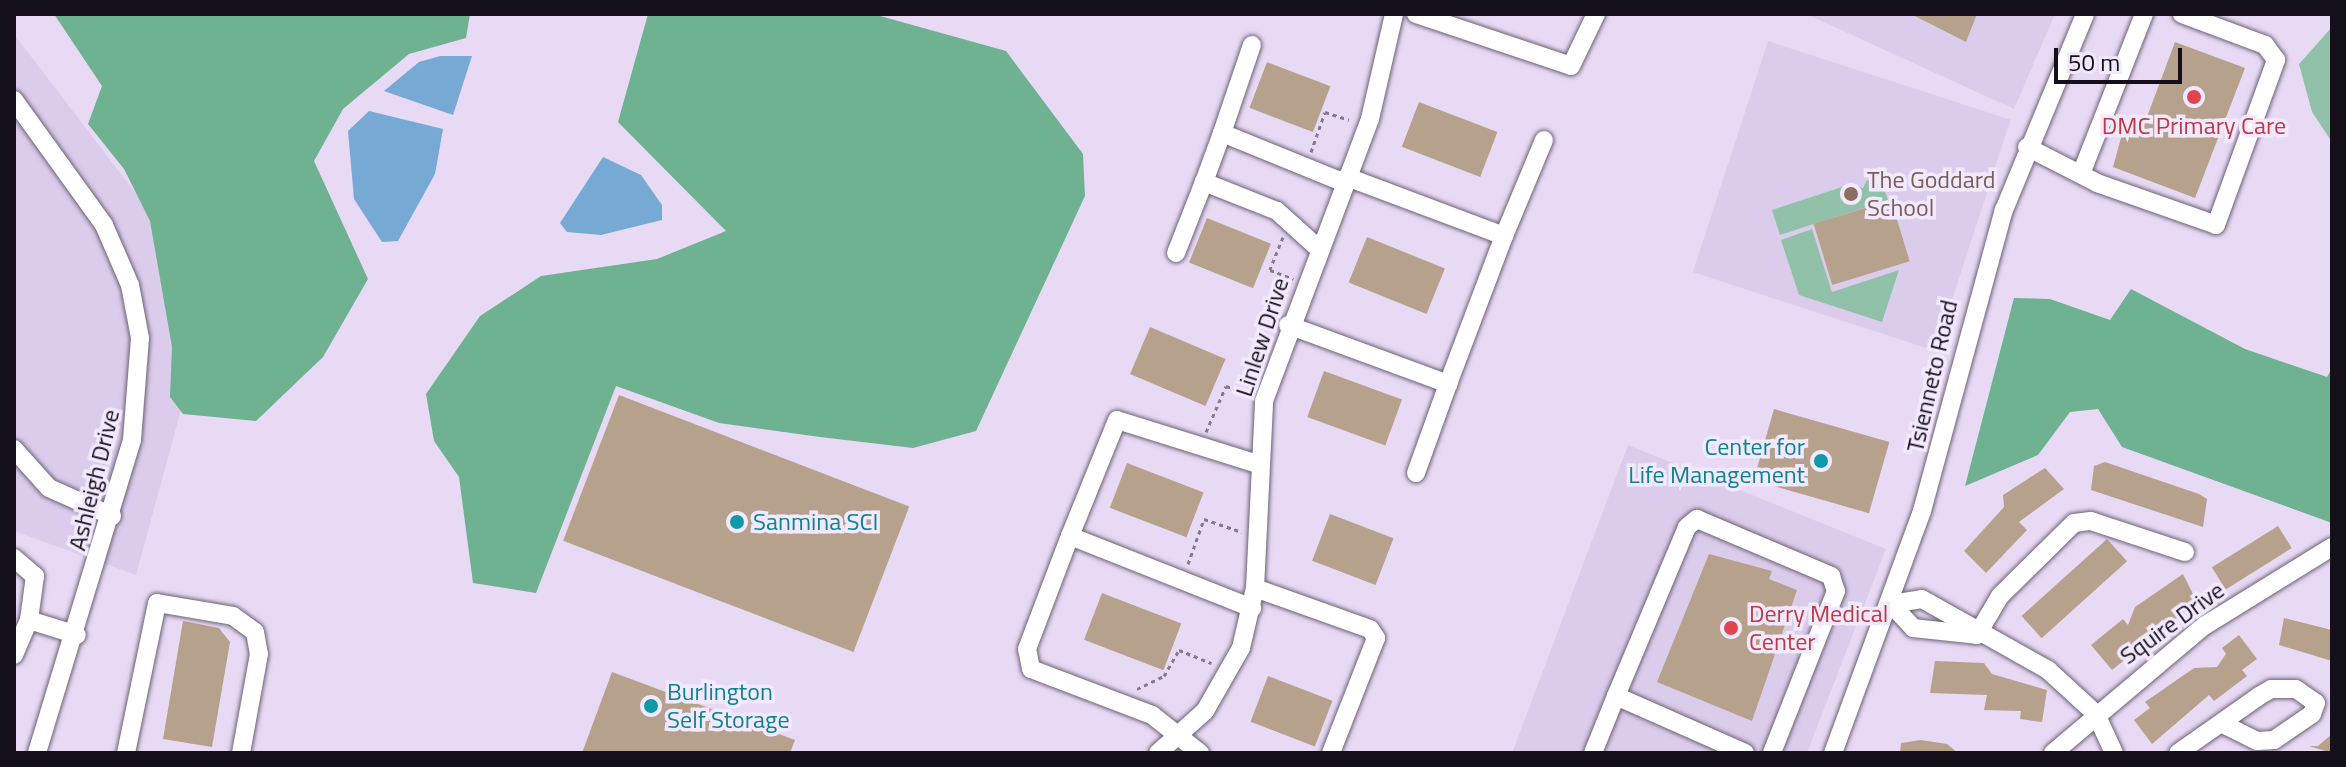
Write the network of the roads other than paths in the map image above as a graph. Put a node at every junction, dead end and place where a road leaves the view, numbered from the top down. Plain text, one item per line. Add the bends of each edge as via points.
1 (1394, 14) edge
2 (1416, 14) edge
3 (1596, 14) edge
4 (2085, 14) edge
5 (2144, 14) edge
6 (2182, 14) edge
7 (1252, 45) dead end
8 (14, 100) edge
9 (1222, 133) junction
10 (1544, 140) dead end
11 (2027, 147) junction
12 (2081, 174) junction
13 (1346, 180) junction
14 (1204, 182) junction
15 (1504, 236) junction
16 (1318, 248) junction
17 (1176, 253) dead end
18 (1288, 325) junction
19 (1448, 384) junction
20 (14, 449) edge
21 (1257, 464) junction
22 (1416, 473) dead end
23 (112, 516) junction
24 (1070, 536) junction
25 (2332, 547) edge
26 (2185, 552) dead end
27 (14, 558) edge
28 (1255, 588) junction
29 (1891, 604) junction
30 (1252, 608) junction
31 (29, 620) junction
32 (77, 635) junction
33 (1977, 635) junction
34 (14, 655) edge
35 (1616, 696) junction
36 (2096, 714) junction
37 (2221, 723) junction
38 (1177, 739) junction
39 (37, 753) edge
40 (126, 753) edge
41 (241, 753) edge
42 (1158, 753) edge
43 (1200, 753) edge
44 (1331, 753) edge
45 (1593, 753) edge
46 (1745, 753) edge
47 (1772, 753) edge
48 (1833, 753) edge
49 (2053, 753) edge
50 (2114, 753) edge
51 (2178, 753) edge

1 - 13 street, Linlew Drive via 1379,91
2 - 3 street via 1571,66
4 - 11 street, Tsienneto Road
5 - 12 street
6 - 12 street via 2265,45 2276,60 2216,225
7 - 9 street
8 - 23 street, Ashleigh Drive via 104,225 130,285 140,338 139,392
9 - 13 street
9 - 14 street
10 - 15 street
11 - 12 street
11 - 29 street, Tsienneto Road via 1966,327 1933,471
13 - 15 street
13 - 16 street, Linlew Drive
14 - 16 street via 1290,219
14 - 17 street
15 - 19 street
16 - 18 street, Linlew Drive
18 - 19 street
18 - 21 street, Linlew Drive via 1264,401
19 - 22 street
20 - 23 street via 49,488
21 - 24 street via 1117,420
21 - 28 street, Linlew Drive
23 - 32 street, Ashleigh Drive
24 - 30 street
24 - 38 street via 1026,660 1031,669 1152,715
25 - 36 street, Squire Drive via 2204,626
26 - 33 street via 2091,521 2074,523 2000,596
27 - 31 street via 35,576
28 - 30 street, Linlew Drive
28 - 44 street via 1370,629 1376,638
29 - 33 street via 1913,628
29 - 33 street via 1922,599 1960,616
29 - 48 street, Tsienneto Road
30 - 38 street, Linlew Drive via 1231,671
31 - 32 street
31 - 34 street
32 - 39 street, Ashleigh Drive
33 - 36 street via 2048,670
35 - 45 street
35 - 46 street
35 - 47 street via 1687,527 1697,519 1831,576 1836,591
36 - 49 street, Squire Drive
36 - 50 street
37 - 37 street via 2257,741 2274,740 2312,714 2316,703 2302,691 2278,688
37 - 51 street
38 - 42 street, Linlew Drive
38 - 43 street
40 - 41 street via 157,603 233,616 255,632 259,654

